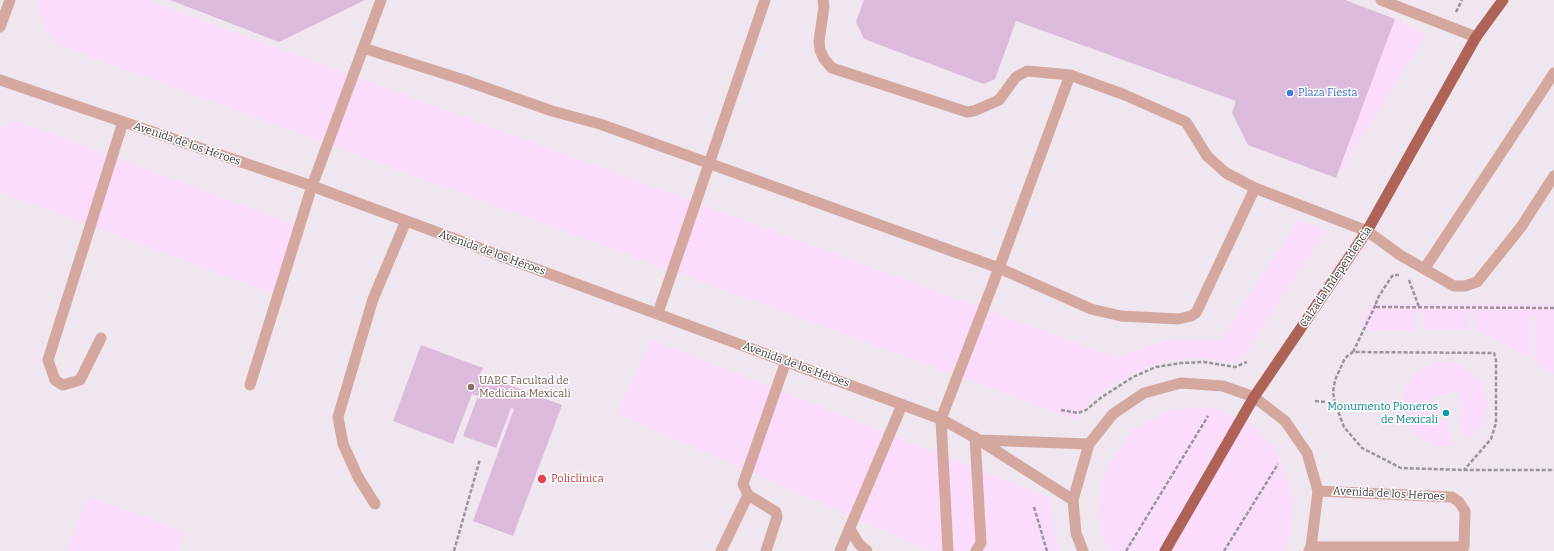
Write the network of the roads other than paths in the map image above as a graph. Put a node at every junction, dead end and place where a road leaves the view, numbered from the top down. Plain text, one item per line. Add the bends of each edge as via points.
1 (10, 0) edge
2 (381, 0) edge
3 (765, 0) edge
4 (823, 0) edge
5 (1381, 0) edge
6 (1503, 0) edge
7 (0, 27) edge
8 (1476, 37) junction
9 (363, 48) junction
10 (1554, 72) edge
11 (1070, 75) junction
12 (0, 80) edge
13 (123, 122) junction
14 (708, 165) junction
15 (1554, 176) edge
16 (312, 186) junction
17 (1255, 188) junction
18 (406, 221) junction
19 (1367, 231) junction
20 (999, 268) junction
21 (1425, 268) junction
22 (658, 313) junction
23 (101, 338) dead end
24 (786, 361) junction
25 (250, 385) dead end
26 (1254, 397) junction
27 (902, 405) junction
28 (941, 419) junction
29 (977, 438) junction
30 (1089, 444) junction
31 (1318, 491) junction
32 (748, 495) junction
33 (1073, 500) junction
34 (374, 504) dead end
35 (850, 528) junction
36 (1310, 549) edge
37 (1464, 549) edge
38 (721, 551) edge
39 (766, 551) edge
40 (840, 551) edge
41 (866, 551) edge
42 (948, 551) edge
43 (976, 551) edge
44 (1083, 551) edge
45 (1165, 551) edge

1 - 7 street
2 - 9 street
3 - 14 street
4 - 11 street via 820,50 832,68 961,111 974,111 999,100 1016,77 1027,71
5 - 8 street
6 - 8 main road, Calzada Independencia
8 - 19 main road, Calzada Independencia
9 - 14 street via 552,111 600,124
9 - 16 street
10 - 21 street
11 - 17 street via 1125,95 1186,122 1207,156 1226,172
11 - 20 street
12 - 13 street, Avenida de los Héroes
13 - 16 street, Avenida de los Héroes
13 - 23 street via 48,360 55,380 63,385 80,380
14 - 20 street
14 - 22 street
15 - 21 street via 1521,227 1477,282 1466,286 1454,286
16 - 18 street, Avenida de los Héroes
16 - 25 street
17 - 19 street
17 - 20 street via 1196,313 1191,316 1178,319 1133,318 1104,313
18 - 22 street, Avenida de los Héroes
18 - 34 street via 374,299 338,417 343,444
19 - 21 street via 1400,255
19 - 26 main road, Calzada Independencia
20 - 28 street
22 - 24 street, Avenida de los Héroes
24 - 27 street, Avenida de los Héroes
24 - 32 street via 743,479
26 - 30 street via 1223,386 1181,383 1144,393 1113,414
26 - 31 street via 1285,421 1307,453
26 - 45 main road, Calzada Independencia
27 - 28 street, Avenida de los Héroes
27 - 35 street
28 - 29 street, Avenida de los Héroes
28 - 42 street
29 - 30 street, Avenida de los Héroes
29 - 33 street, Avenida de los Héroes
29 - 43 street via 981,543
30 - 33 street
31 - 36 street
31 - 37 street, Avenida de los Héroes via 1452,498 1459,502 1465,511
32 - 38 street
32 - 39 street via 776,512 778,518
33 - 44 street via 1076,532
35 - 40 street
35 - 41 street
36 - 37 street

